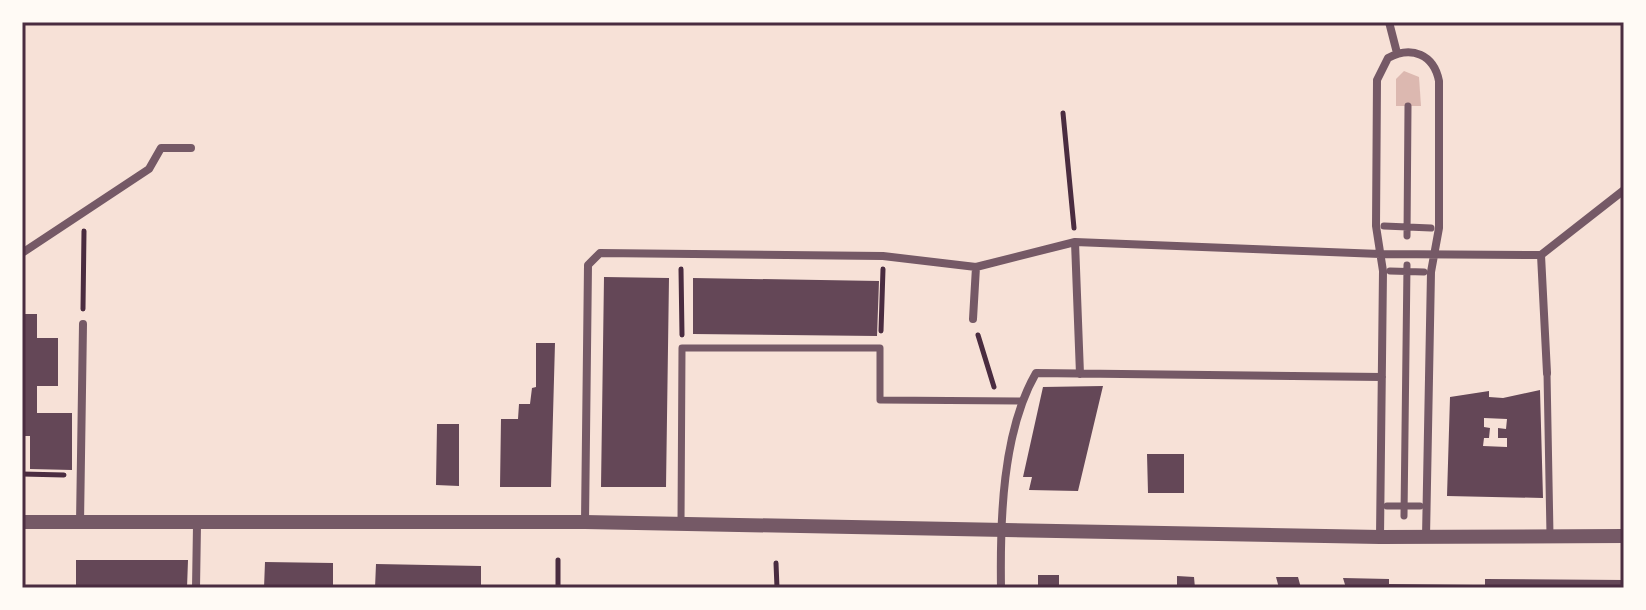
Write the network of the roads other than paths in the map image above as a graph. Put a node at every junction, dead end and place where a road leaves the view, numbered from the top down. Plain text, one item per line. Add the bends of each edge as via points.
1 (1389, 22) edge
2 (1397, 53) junction
3 (1408, 106) dead end
4 (191, 148) dead end
5 (1624, 190) edge
6 (1384, 226) dead end
7 (1431, 228) dead end
8 (1407, 232) junction
9 (1075, 242) junction
10 (22, 253) edge
11 (1380, 254) junction
12 (1541, 255) junction
13 (1434, 256) junction
14 (976, 267) junction
15 (1407, 268) junction
16 (1390, 271) dead end
17 (1424, 272) dead end
18 (973, 319) road end
19 (83, 324) road end
20 (1547, 373) joint
21 (1080, 374) junction
22 (1382, 377) junction
23 (1020, 401) junction
24 (1387, 506) dead end
25 (1404, 506) junction
26 (1420, 506) dead end
27 (1404, 516) dead end
28 (22, 522) edge
29 (585, 522) junction
30 (80, 523) junction
31 (681, 524) junction
32 (197, 525) junction
33 (1000, 528) junction
34 (1550, 535) junction
35 (1624, 536) edge
36 (1380, 537) junction
37 (1426, 537) junction
38 (196, 588) edge
39 (1001, 588) edge

1 - 2 street
2 - 11 street via 1382,64 1377,80
2 - 13 street via 1428,58 1439,81 1439,228
3 - 8 street
4 - 10 street via 161,148 149,169
5 - 12 street
6 - 8 street
7 - 8 street
9 - 11 street
9 - 14 street
9 - 21 street
11 - 13 street
11 - 22 street
12 - 13 street
12 - 20 street
13 - 37 street
14 - 18 street
14 - 29 street via 883,256 600,253 588,265
15 - 16 street
15 - 17 street
15 - 25 street
19 - 30 street
20 - 34 street
21 - 22 street
21 - 23 street via 1036,373
22 - 36 street
23 - 31 street via 880,400 880,348 682,348
23 - 33 street
24 - 25 street
25 - 26 street
25 - 27 street
28 - 30 street
29 - 31 street
29 - 32 street
30 - 32 street
31 - 33 street
32 - 38 street
33 - 36 street
33 - 39 street
34 - 35 street
34 - 37 street
36 - 37 street

